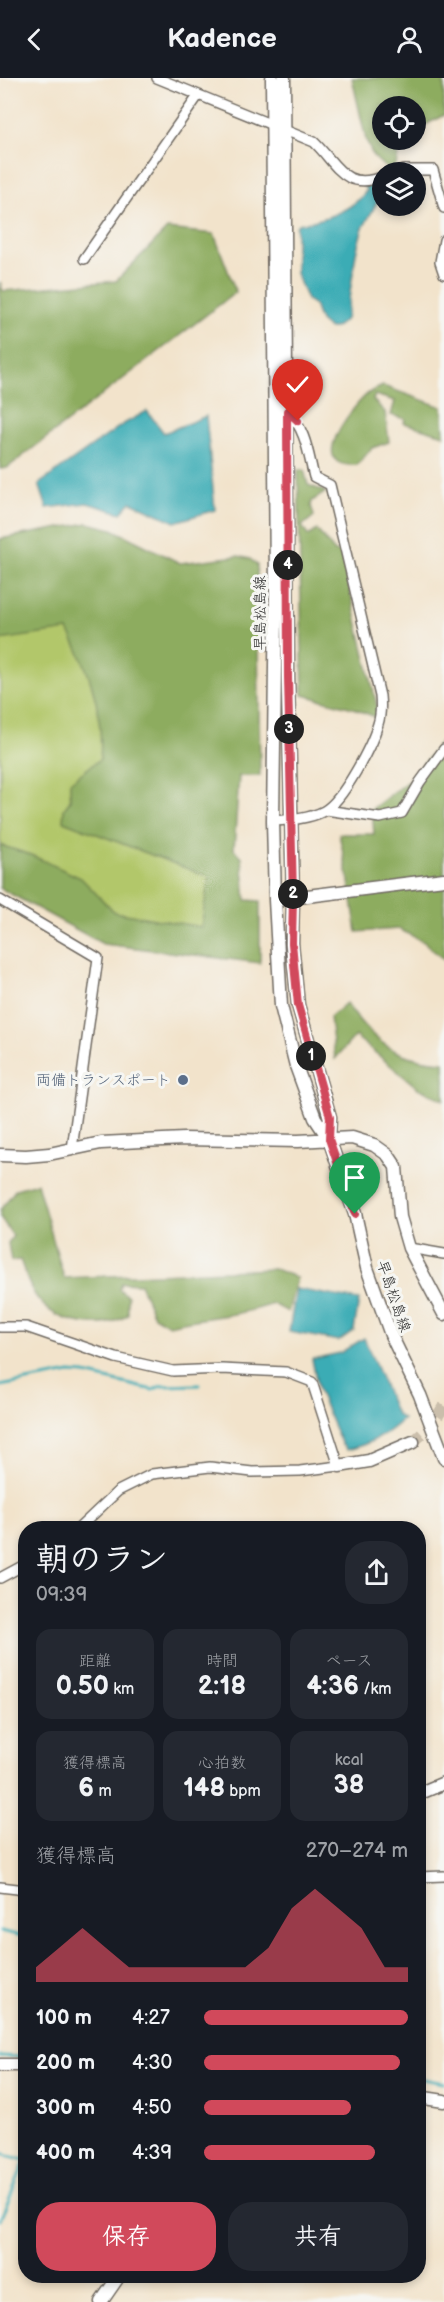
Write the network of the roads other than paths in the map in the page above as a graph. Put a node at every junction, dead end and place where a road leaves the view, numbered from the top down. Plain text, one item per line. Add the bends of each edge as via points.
1 (157, 78) edge
2 (272, 78) edge
3 (284, 78) edge
4 (198, 96) junction
5 (273, 126) junction
6 (285, 130) junction
7 (426, 171) edge
8 (372, 180) edge
9 (444, 208) edge
10 (444, 240) edge
11 (84, 259) dead end
12 (444, 274) edge
13 (287, 411) junction
14 (444, 749) edge
15 (326, 810) junction
16 (292, 820) junction
17 (273, 821) junction
18 (444, 879) edge
19 (293, 898) junction
20 (0, 900) edge
21 (275, 900) junction
22 (329, 1139) junction
23 (72, 1149) junction
24 (0, 1155) edge
25 (409, 1248) junction
26 (444, 1254) edge
27 (444, 1314) edge
28 (0, 1327) edge
29 (413, 1442) tunnel mouth
30 (444, 1458) edge
31 (339, 1466) junction
32 (86, 1521) edge
33 (18, 1568) edge
34 (0, 1578) edge
35 (444, 1783) edge
36 (426, 1791) edge
37 (444, 1876) edge
38 (426, 1877) edge
39 (0, 1887) edge
40 (18, 1889) edge
41 (0, 2065) edge
42 (18, 2065) edge
43 (426, 2098) edge
44 (444, 2101) edge
45 (114, 2283) edge
46 (101, 2302) edge

1 - 4 street
2 - 5 main road, 早島松島線
3 - 6 main road, 早島松島線
4 - 5 street
4 - 11 street
5 - 6 street
5 - 17 main road, 早島松島線
6 - 8 street via 314,142 348,178
6 - 13 main road, 早島松島線
7 - 9 street via 434,171
10 - 12 street via 440,262
13 - 15 street via 298,421 314,477 330,485 380,703 371,742 342,792
13 - 16 main road, 早島松島線
14 - 15 street via 402,813 380,818
15 - 16 street
16 - 17 street
16 - 19 main road, 早島松島線
17 - 21 main road, 早島松島線
18 - 19 main road
19 - 21 main road
19 - 22 main road, 早島松島線 via 292,943 298,1005 330,1117
20 - 23 street via 98,958
21 - 22 main road, 早島松島線 via 281,1006 315,1118
22 - 23 main road via 184,1139 101,1143
22 - 25 main road via 352,1138 374,1145 388,1155 396,1167 400,1217
22 - 30 main road, 早島松島線 via 391,1335
23 - 24 main road via 26,1156
25 - 26 street
25 - 27 main road
28 - 31 street via 26,1327 116,1359 173,1371 286,1372 312,1382
29 - 31 main road via 369,1461
31 - 32 street via 252,1472 210,1467 152,1474 118,1491
33 - 34 street
35 - 36 main road
37 - 38 street
39 - 40 street
41 - 42 main road
43 - 44 main road
45 - 46 main road

